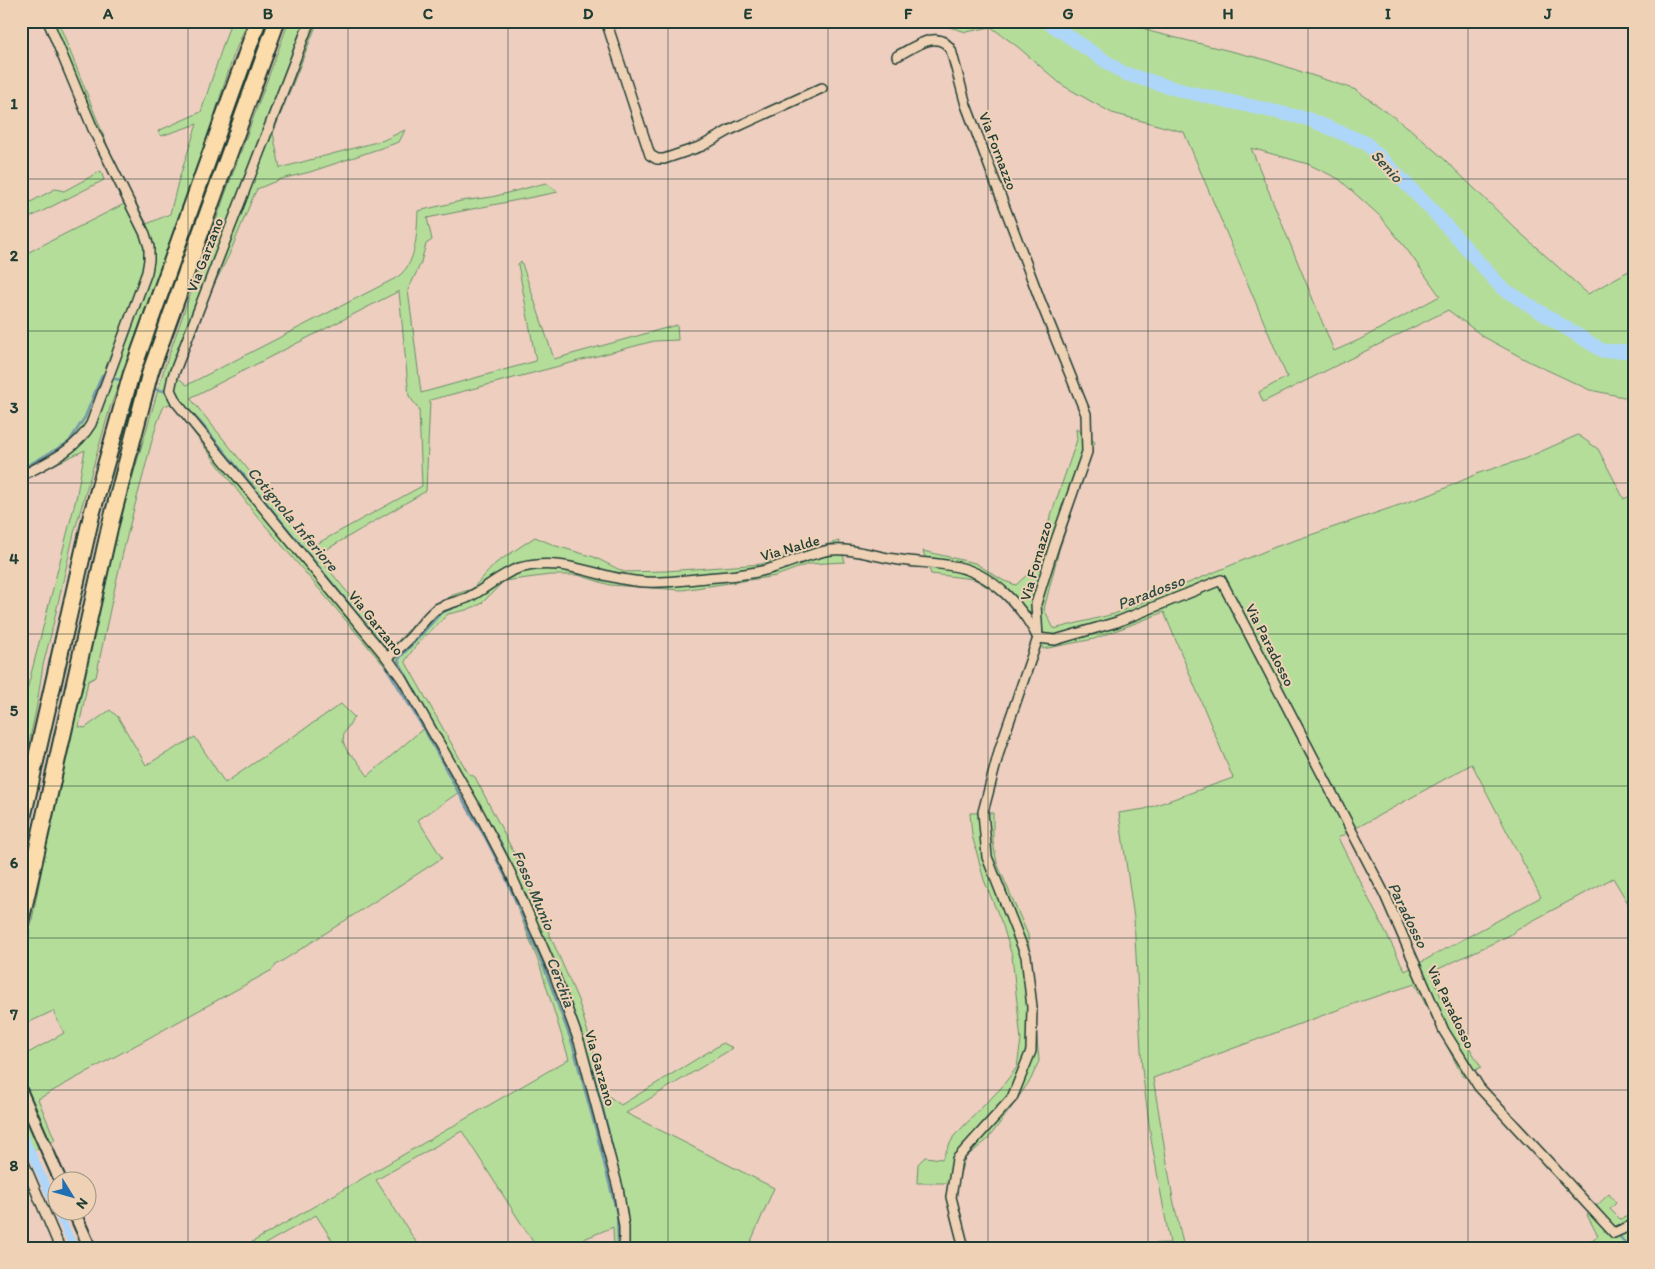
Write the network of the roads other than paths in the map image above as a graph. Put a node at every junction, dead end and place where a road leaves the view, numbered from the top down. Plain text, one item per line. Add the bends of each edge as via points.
1 (48, 21) edge
2 (258, 21) edge
3 (277, 21) edge
4 (310, 21) edge
5 (606, 21) edge
6 (898, 56) dead end
7 (822, 88) dead end
8 (21, 476) edge
9 (1038, 638) junction
10 (388, 658) junction
11 (21, 825) edge
12 (21, 920) edge
13 (21, 1091) edge
14 (21, 1156) edge
15 (57, 1172) edge
16 (78, 1222) edge
17 (1634, 1224) edge
18 (60, 1248) edge
19 (90, 1248) edge
20 (624, 1248) edge
21 (964, 1248) edge

1 - 8 street via 104,152 138,217 145,234 149,260 91,424 71,448
2 - 11 highway via 131,375 92,513
3 - 12 highway via 150,373 110,526
4 - 10 street, Via Garzano via 170,390 182,410
5 - 7 street via 650,155 657,159 702,146
6 - 9 street, Via Fornazzo via 933,40 947,43 952,50 966,105 1086,414 1087,452 1036,604
9 - 10 street, Via Nalde via 1031,623 1001,590 971,572 945,565 839,550 747,573 672,581 625,580 582,568 527,566 508,572 468,597 440,607
9 - 17 street, Via Paradosso via 1055,640 1117,622 1221,580 1384,895 1444,1031 1479,1087 1614,1232
9 - 21 street, Via Fornazzo via 1000,748 983,812 987,857 1026,956 1032,1007 1031,1050 1012,1098 957,1159 952,1197
10 - 20 street, Via Garzano via 479,813 510,872 554,973 580,1044 618,1188
13 - 15 main road
14 - 18 street
16 - 19 main road

